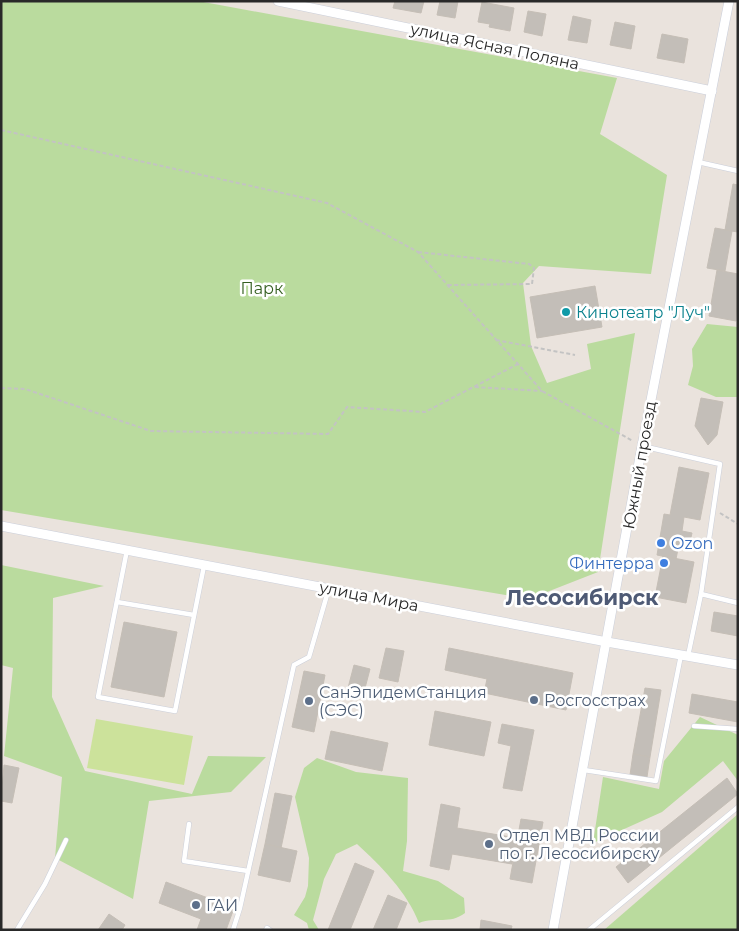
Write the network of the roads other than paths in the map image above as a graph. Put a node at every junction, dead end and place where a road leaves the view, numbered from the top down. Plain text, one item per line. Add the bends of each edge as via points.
1 (278, 1) edge
2 (729, 1) edge
3 (712, 91) junction
4 (698, 162) junction
5 (738, 171) edge
6 (642, 446) junction
7 (1, 526) edge
8 (126, 550) junction
9 (204, 566) junction
10 (329, 588) junction
11 (701, 594) junction
12 (117, 602) junction
13 (738, 603) edge
14 (194, 615) junction
15 (607, 642) junction
16 (685, 656) junction
17 (738, 665) edge
18 (694, 726) dead end
19 (738, 730) edge
20 (584, 770) junction
21 (738, 807) edge
22 (189, 824) dead end
23 (66, 840) dead end
24 (248, 871) junction
25 (17, 930) edge
26 (233, 930) edge
27 (266, 930) edge
28 (270, 930) edge
29 (553, 930) edge
30 (589, 930) edge

1 - 3 street, улица Ясная Поляна
2 - 3 street, Южный проезд
3 - 4 street, Южный проезд
4 - 5 lane
4 - 6 street, Южный проезд
6 - 11 lane via 720,464
6 - 15 street, Южный проезд
7 - 8 street, улица Мира
8 - 9 street, улица Мира
8 - 12 lane
9 - 10 street, улица Мира
9 - 14 lane
10 - 15 street, улица Мира
10 - 24 lane via 309,657 294,665
11 - 13 lane
11 - 16 lane
12 - 14 lane
12 - 14 lane via 98,697 175,711
15 - 16 street, улица Мира
15 - 20 street, Южный проезд
16 - 17 street, улица Мира
16 - 20 lane via 656,781
18 - 19 lane
20 - 29 street, Южный проезд
21 - 30 lane
22 - 24 lane via 184,861
23 - 25 lane via 45,884
24 - 26 lane
27 - 28 lane

